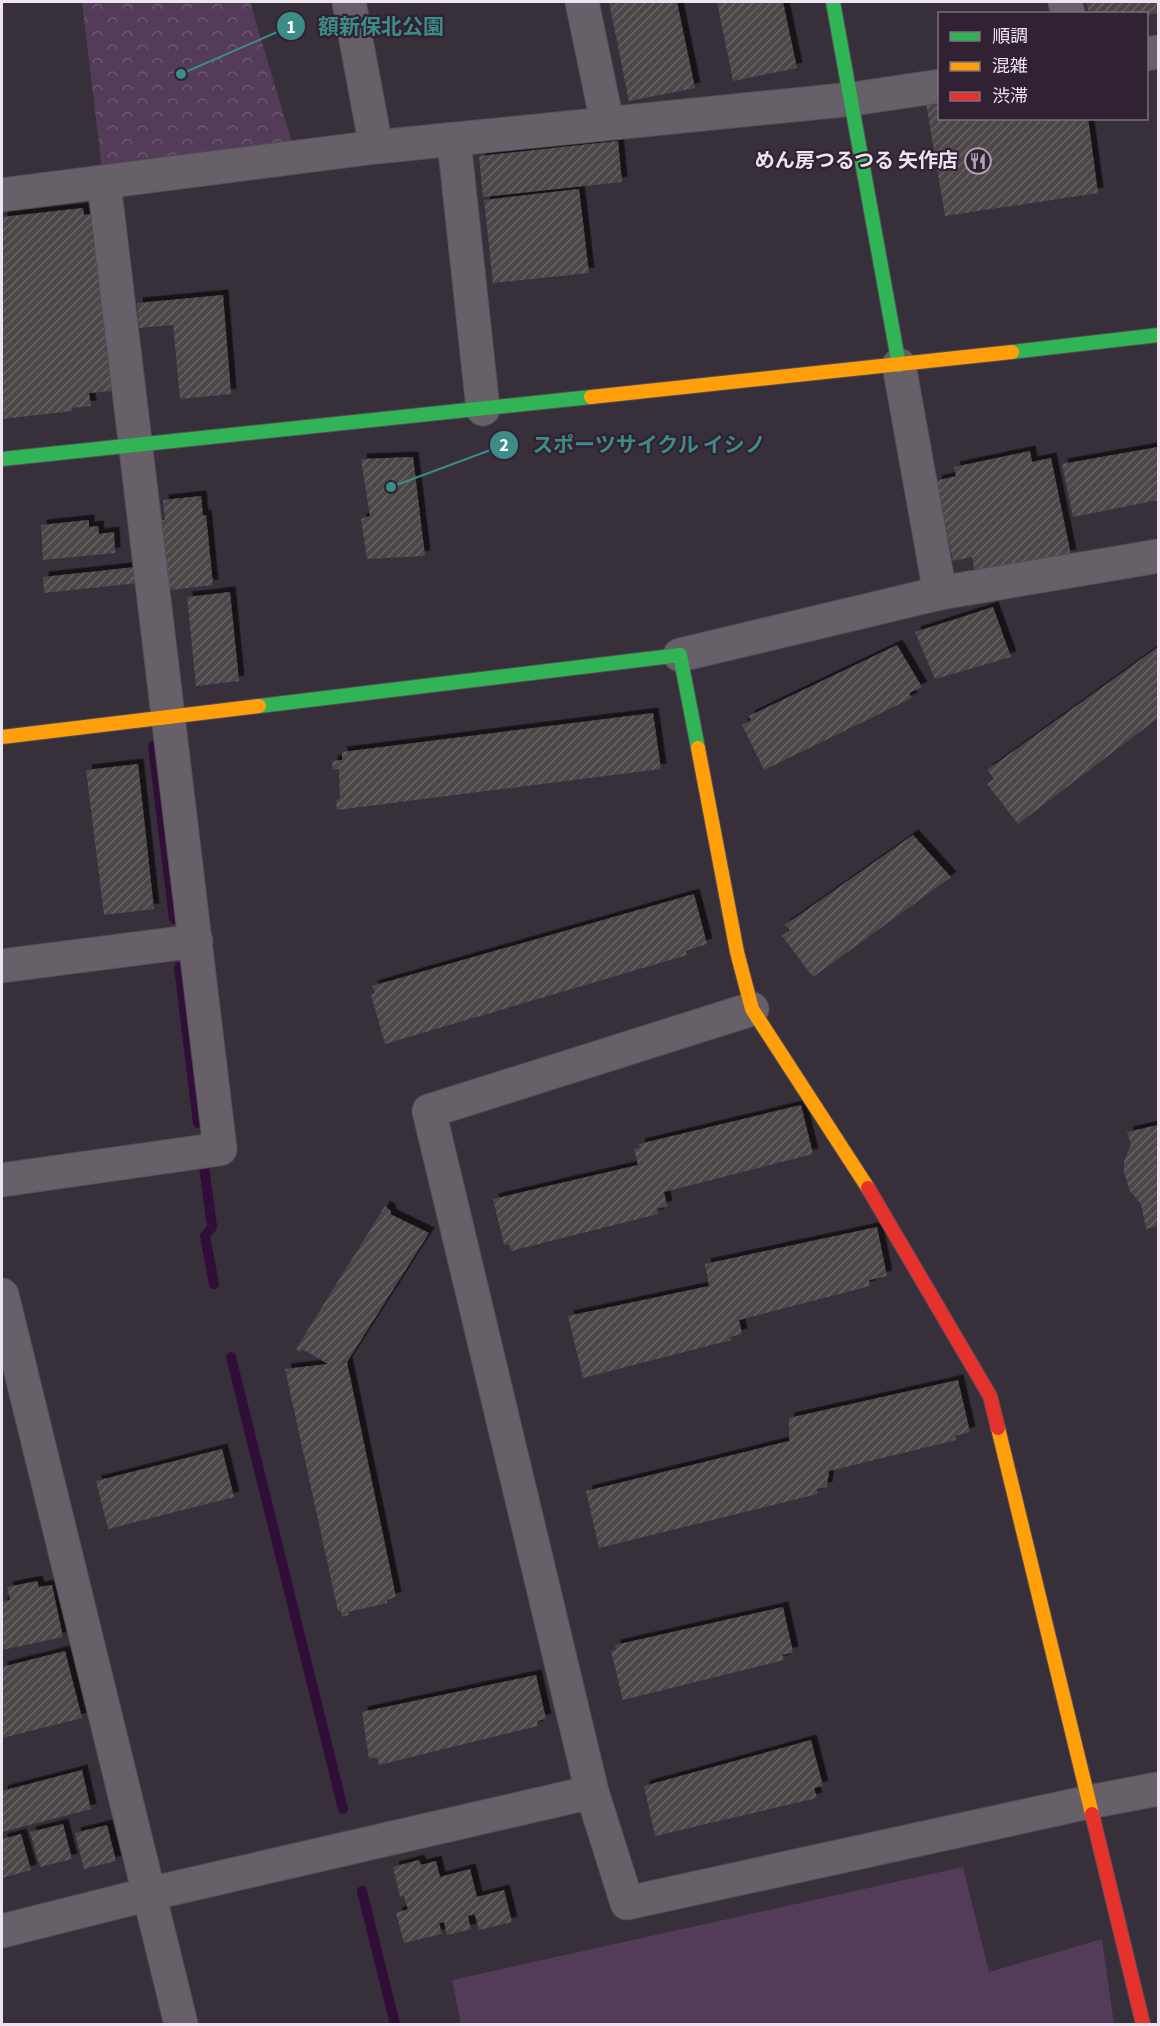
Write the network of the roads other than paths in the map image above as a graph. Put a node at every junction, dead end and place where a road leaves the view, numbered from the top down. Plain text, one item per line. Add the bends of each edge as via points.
1 (349, 2) edge
2 (582, 2) edge
3 (833, 2) edge
4 (938, 86) edge
5 (853, 99) junction
6 (607, 122) junction
7 (454, 141) junction
8 (376, 147) junction
9 (104, 183) junction
10 (2, 195) edge
11 (1158, 335) edge
12 (899, 365) junction
13 (483, 409) junction
14 (135, 444) junction
15 (2, 459) edge
16 (1158, 556) edge
17 (940, 593) junction
18 (680, 655) junction
19 (167, 715) junction
20 (2, 737) edge
21 (196, 941) junction
22 (2, 966) edge
23 (752, 1009) junction
24 (2, 1180) edge
25 (2, 1295) edge
26 (1158, 1789) edge
27 (592, 1792) junction
28 (1089, 1802) junction
29 (149, 1894) junction
30 (2, 1930) edge
31 (181, 2025) edge
32 (1143, 2025) edge

1 - 8 street
2 - 6 street
3 - 5 street
4 - 5 street
5 - 6 street
5 - 12 street
6 - 7 street
7 - 8 street
7 - 13 street
8 - 9 street
9 - 10 street
9 - 14 street
11 - 12 street
12 - 13 street
12 - 17 street
13 - 14 street
14 - 15 street
14 - 19 street
16 - 17 street
17 - 18 street
18 - 19 street
18 - 23 street via 737,952
19 - 20 street
19 - 21 street
21 - 22 street
21 - 24 street via 220,1149
23 - 27 street via 429,1111
23 - 28 street via 876,1202 990,1396
25 - 29 street
26 - 28 street
27 - 28 street via 627,1903
27 - 29 street
28 - 32 street
29 - 30 street
29 - 31 street

